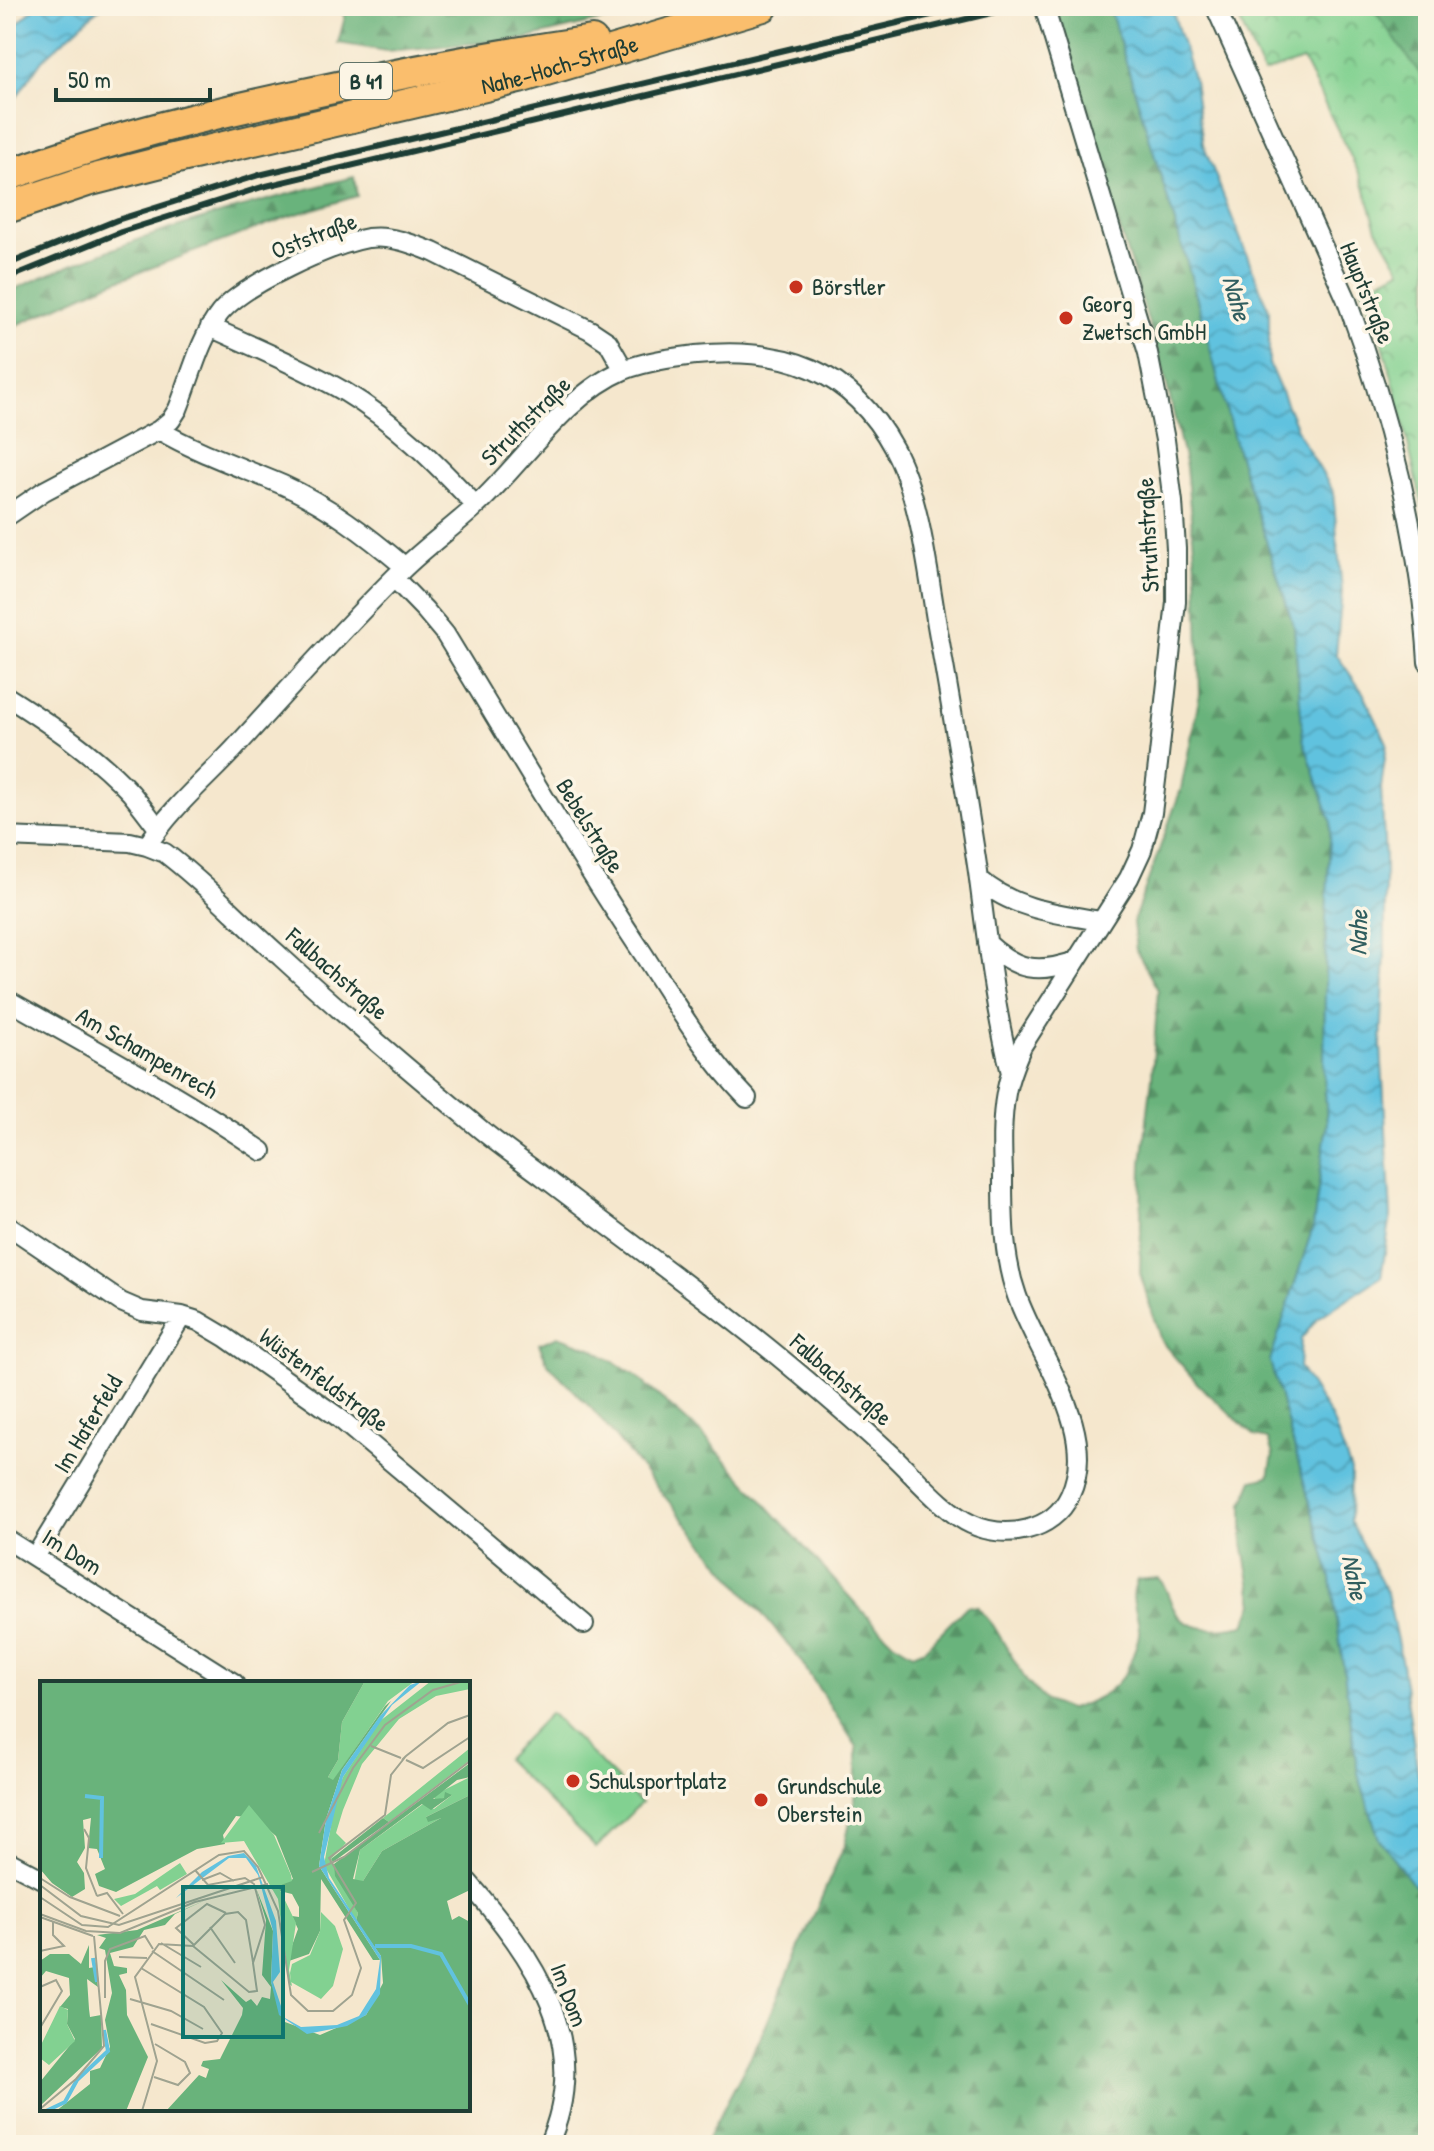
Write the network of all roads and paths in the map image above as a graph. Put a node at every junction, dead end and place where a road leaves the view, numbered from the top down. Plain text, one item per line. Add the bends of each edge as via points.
1 (763, 6) edge
2 (1044, 6) edge
3 (1215, 6) edge
4 (701, 25) junction
5 (6, 176) edge
6 (6, 208) edge
7 (210, 327) junction
8 (624, 370) junction
9 (159, 430) junction
10 (476, 506) junction
11 (6, 517) edge
12 (399, 572) junction
13 (1428, 662) edge
14 (6, 696) edge
15 (158, 828) junction
16 (6, 837) edge
17 (147, 846) junction
18 (979, 879) junction
19 (1101, 921) junction
20 (987, 943) junction
21 (1076, 961) junction
22 (6, 999) edge
23 (1011, 1073) junction
24 (747, 1098) dead end
25 (262, 1151) dead end
26 (6, 1224) edge
27 (182, 1316) junction
28 (6, 1539) edge
29 (35, 1557) junction
30 (584, 1624) dead end
31 (231, 1681) edge
32 (6, 1860) edge
33 (40, 1878) edge
34 (470, 1885) edge
35 (548, 2145) edge

1 - 4 main road, B 41
2 - 19 street, Struthstraße via 1148,353 1165,440 1176,549 1176,602 1152,813 1129,878
3 - 13 street, Hauptstraße via 1363,342 1417,562
4 - 5 main road, Nahe-Hoch-Straße / B 41 via 406,73 282,99 132,135
4 - 6 main road, Nahe-Hoch-Straße / B 41 via 519,78 87,181
7 - 8 street, Oststraße via 236,298 293,266 351,243 388,238 433,252 590,330 608,342
7 - 9 street, Oststraße via 178,409
7 - 10 street via 306,371 367,407 439,466
8 - 10 street, Struthstraße via 572,405
8 - 18 street, Struthstraße via 713,353 788,359 844,388 881,428 906,477 920,530
9 - 11 street
9 - 12 street, Bebelstraße via 322,505 358,528
10 - 12 street, Struthstraße
12 - 15 street, Struthstraße
12 - 24 street, Bebelstraße via 445,634 618,917 708,1052
14 - 15 street via 108,771
15 - 17 street, Struthstraße
16 - 17 street via 116,840
17 - 23 street, Fallbachstraße via 177,862 476,1126 771,1350 954,1513 971,1524 1016,1533 1055,1517 1069,1499 1079,1454 1066,1403 1030,1329 1009,1268 1002,1145
18 - 19 street via 1022,905
18 - 20 street, Struthstraße
19 - 21 street, Struthstraße
20 - 21 street via 1031,969
20 - 23 street, Struthstraße
21 - 23 street, Fallbachstraße via 1022,1046
22 - 25 street, Am Schampenrech
26 - 27 street, Wüstenfeldstraße via 121,1302 142,1311
27 - 29 street, Im Haferfeld
27 - 30 street, Wüstenfeldstraße via 225,1337 338,1417
28 - 29 street, Im Dom
29 - 31 street, Im Dom
32 - 33 street
34 - 35 street, Im Dom via 527,1957 557,2017 563,2044 562,2104

